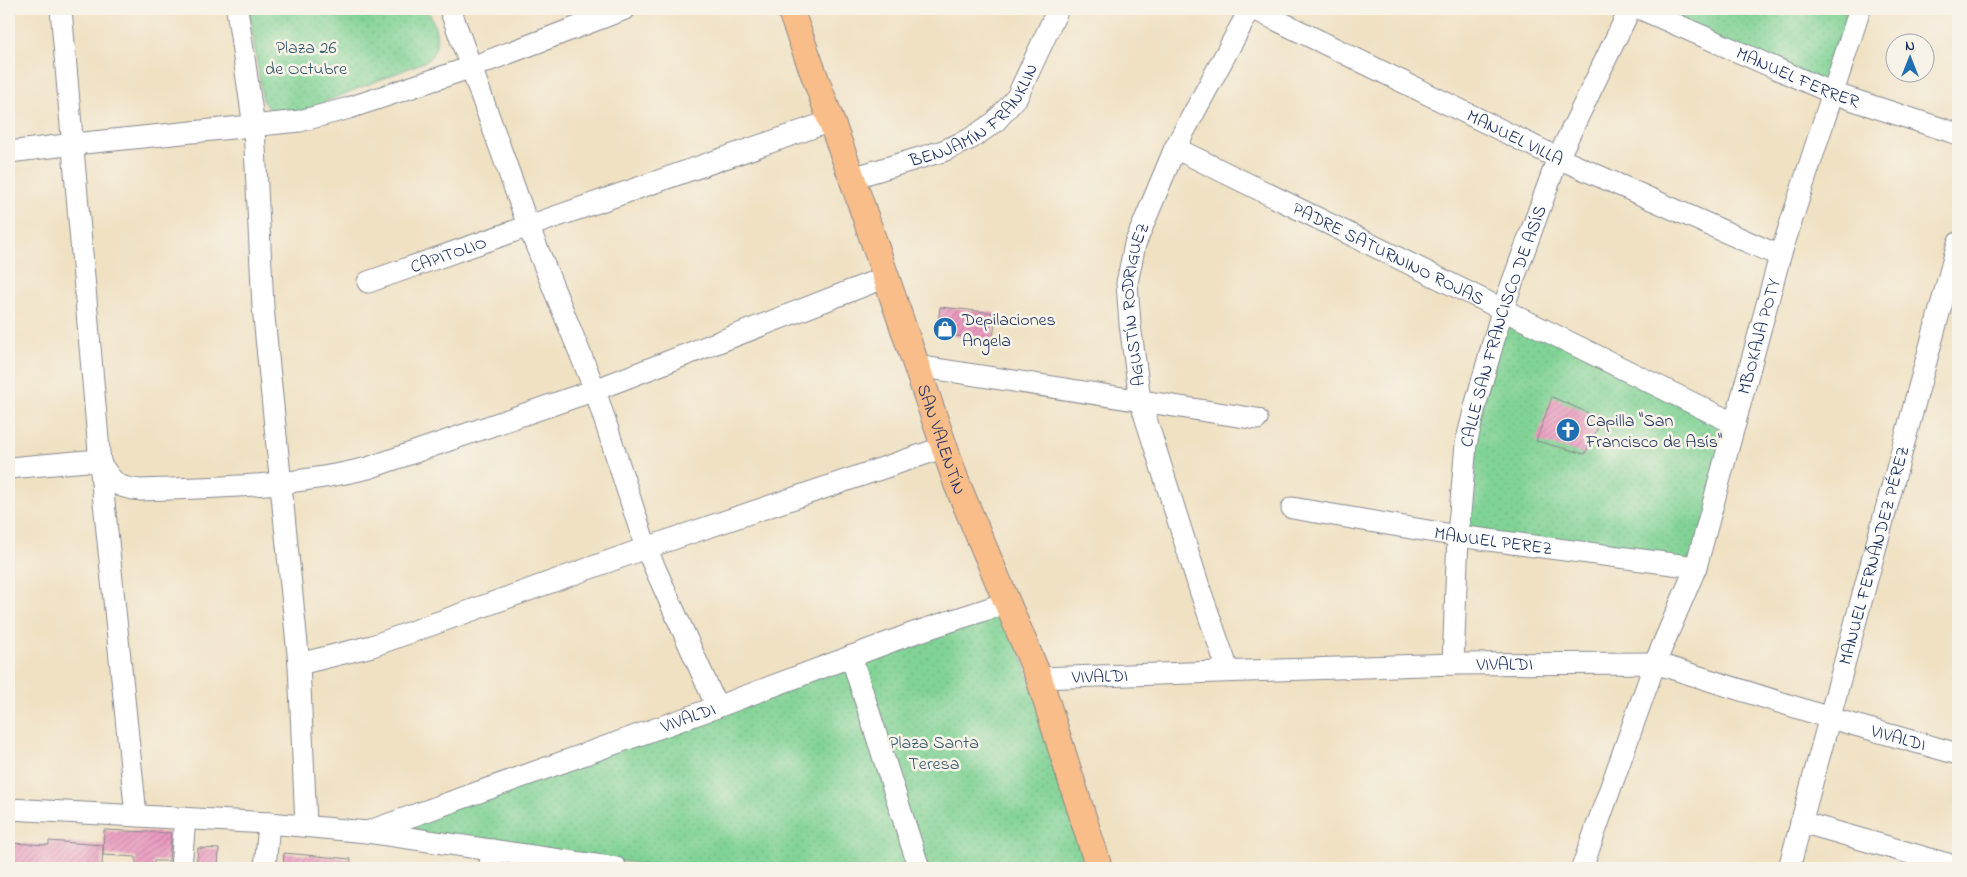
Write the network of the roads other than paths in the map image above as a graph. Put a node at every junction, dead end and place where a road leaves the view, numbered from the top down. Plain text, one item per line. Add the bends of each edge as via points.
1 (62, 9) edge
2 (237, 9) edge
3 (450, 9) edge
4 (625, 9) edge
5 (790, 9) edge
6 (1058, 9) edge
7 (1250, 9) edge
8 (1254, 9) edge
9 (1630, 9) edge
10 (1642, 9) edge
11 (1860, 9) edge
12 (472, 67) junction
13 (1832, 93) junction
14 (831, 121) junction
15 (254, 127) junction
16 (1958, 134) edge
17 (74, 144) junction
18 (1176, 148) junction
19 (9, 152) edge
20 (1558, 158) junction
21 (852, 178) junction
22 (529, 228) junction
23 (1958, 243) edge
24 (1780, 256) junction
25 (886, 277) junction
26 (368, 282) dead end
27 (1502, 311) junction
28 (917, 366) junction
29 (595, 390) junction
30 (1140, 400) junction
31 (1257, 419) dead end
32 (1735, 424) junction
33 (945, 447) junction
34 (100, 463) junction
35 (9, 468) edge
36 (280, 484) junction
37 (1292, 508) dead end
38 (1458, 536) junction
39 (646, 548) junction
40 (1696, 567) junction
41 (1009, 602) junction
42 (851, 656) junction
43 (1655, 663) junction
44 (299, 664) junction
45 (1452, 664) junction
46 (1228, 670) junction
47 (1039, 678) junction
48 (717, 707) junction
49 (1830, 718) junction
50 (1958, 754) edge
51 (9, 808) edge
52 (136, 815) junction
53 (185, 818) junction
54 (1801, 822) junction
55 (269, 823) junction
56 (306, 826) junction
57 (367, 832) junction
58 (491, 859) edge
59 (1958, 867) edge
60 (181, 868) edge
61 (265, 868) edge
62 (616, 868) edge
63 (919, 868) edge
64 (1099, 868) edge
65 (1582, 868) edge
66 (1789, 868) edge

1 - 17 street
2 - 15 street
3 - 12 street
4 - 12 street
5 - 14 main road, SAN VALENTÍN
6 - 21 street, BENJAMÍN FRANKLIN via 1017,97 995,122 943,151
7 - 18 street, AGUSTÍN RODRIGUEZ
8 - 20 street, MANUEL VILLA
9 - 20 street, CALLE SAN FRANCISCO DE ASÍS
10 - 13 street, MANUEL FERRER
11 - 13 street, MBOKAJA POTY
12 - 15 street via 350,108 300,121
12 - 22 street
13 - 16 street, MANUEL FERRER
13 - 24 street, MBOKAJA POTY
14 - 21 main road, SAN VALENTÍN
14 - 22 street, CAPITOLIO
15 - 17 street
15 - 36 street via 262,307
17 - 19 street
17 - 34 street
18 - 27 street, PADRE SATURNINO ROJAS
18 - 30 street, AGUSTÍN RODRIGUEZ via 1135,244 1127,282
20 - 24 street, MANUEL VILLA
20 - 27 street, CALLE SAN FRANCISCO DE ASÍS
21 - 25 main road, SAN VALENTÍN
22 - 26 street, CAPITOLIO
22 - 29 street
23 - 49 street, MANUEL FERNÁNDEZ PÉREZ
24 - 32 street, MBOKAJA POTY
25 - 28 main road, SAN VALENTÍN
25 - 29 street
27 - 32 street, PADRE SATURNINO ROJAS
27 - 38 street, CALLE SAN FRANCISCO DE ASÍS via 1466,444
28 - 30 street
28 - 33 main road, SAN VALENTÍN
29 - 36 street via 368,468
29 - 39 street
30 - 31 street
30 - 46 street, AGUSTÍN RODRIGUEZ
32 - 40 street, MBOKAJA POTY
33 - 39 street
33 - 41 main road, SAN VALENTÍN via 957,484
34 - 35 street via 88,461
34 - 36 street via 113,482 141,490
34 - 52 street
36 - 44 street
37 - 38 street, MANUEL PEREZ
38 - 40 street, MANUEL PEREZ
38 - 45 street, CALLE SAN FRANCISCO DE ASÍS
39 - 44 street via 372,646
39 - 48 street
40 - 43 street, MBOKAJA POTY
41 - 42 street, VIVALDI
41 - 47 main road, SAN VALENTÍN
42 - 48 street, VIVALDI
42 - 63 street
43 - 45 street, VIVALDI
43 - 49 street, VIVALDI
43 - 65 street, MBOKAJA POTY
44 - 56 street
45 - 46 street, VIVALDI
46 - 47 street, VIVALDI
47 - 64 main road, SAN VALENTÍN
48 - 57 street, VIVALDI
49 - 50 street, VIVALDI
49 - 54 street, MANUEL FERNÁNDEZ PÉREZ
51 - 52 street
52 - 53 street
53 - 55 street
53 - 60 street
54 - 59 street
54 - 66 street, MANUEL FERNÁNDEZ PÉREZ
55 - 56 street
55 - 61 street
56 - 57 street
57 - 58 street
58 - 62 street

